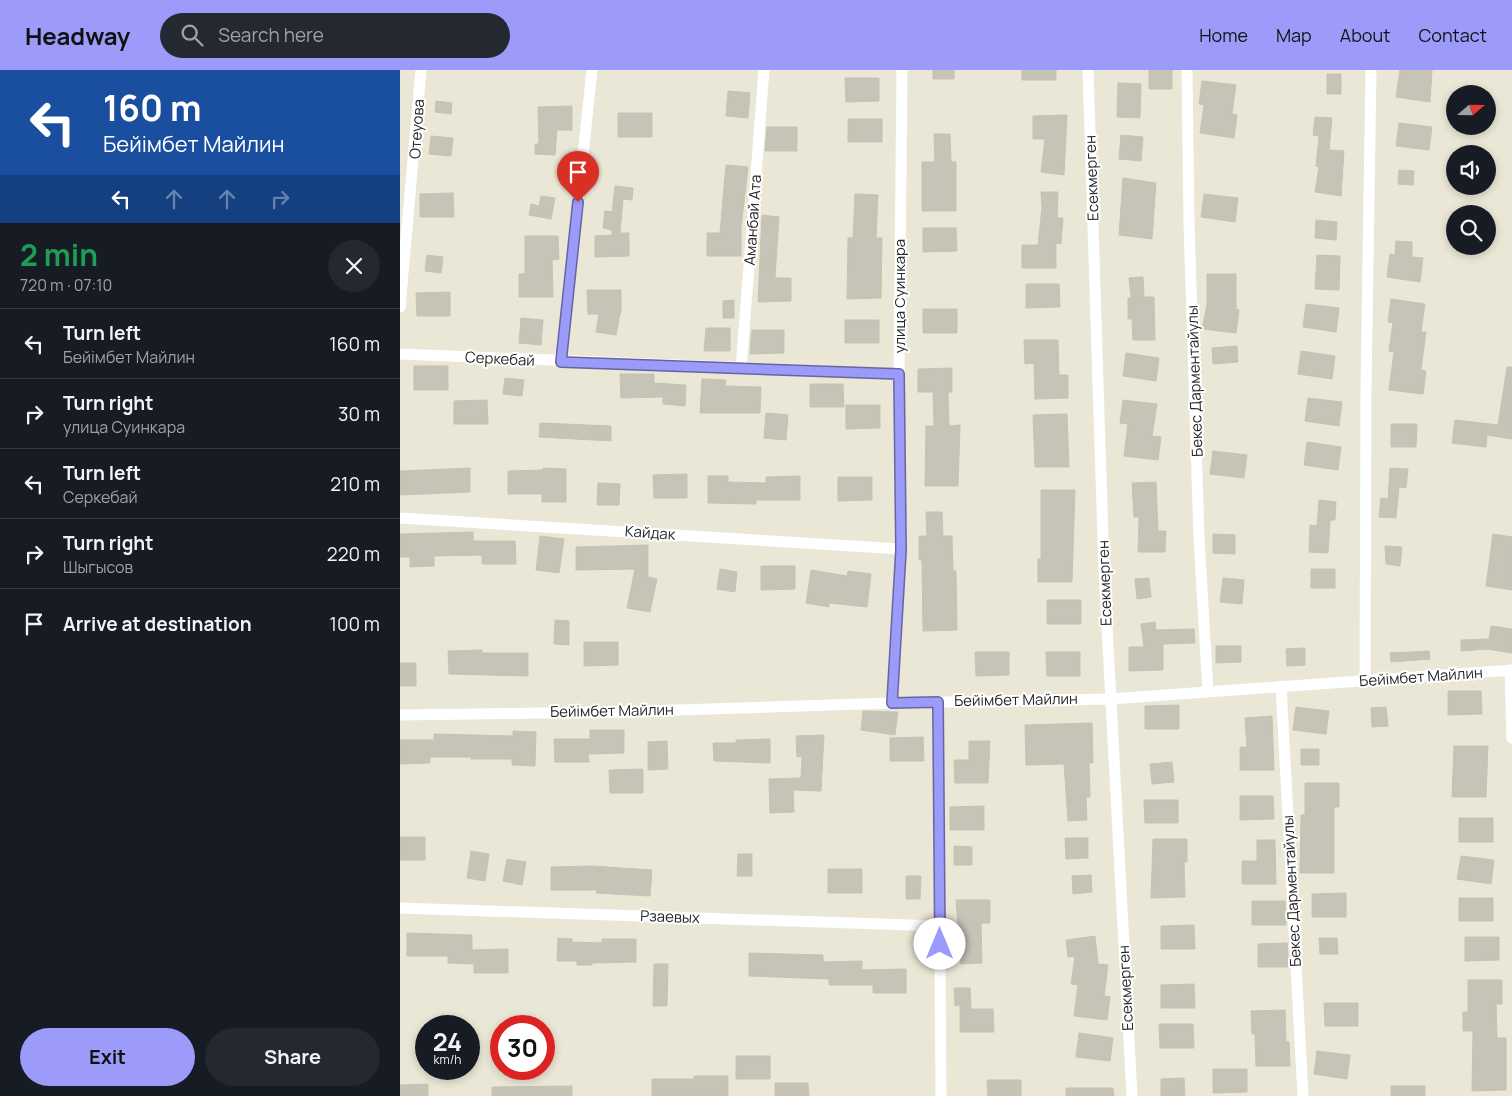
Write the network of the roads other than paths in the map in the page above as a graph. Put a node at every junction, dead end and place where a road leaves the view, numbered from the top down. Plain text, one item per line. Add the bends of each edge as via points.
1 (421, 70) edge
2 (592, 70) edge
3 (764, 70) edge
4 (902, 70) edge
5 (1088, 70) edge
6 (1187, 70) edge
7 (1371, 70) edge
8 (400, 307) edge
9 (400, 354) edge
10 (561, 362) junction
11 (741, 369) junction
12 (899, 374) junction
13 (400, 518) edge
14 (901, 550) junction
15 (1511, 670) edge
16 (1366, 682) junction
17 (1281, 686) junction
18 (1208, 692) junction
19 (1110, 699) junction
20 (938, 702) junction
21 (892, 703) junction
22 (400, 715) edge
23 (1512, 738) edge
24 (400, 908) edge
25 (940, 926) junction
26 (941, 1096) edge
27 (1132, 1096) edge
28 (1303, 1096) edge

1 - 8 street, Отеуова
2 - 10 street
3 - 11 street, Аманбай Ата
4 - 12 street, улица Суинкара
5 - 19 street, Eсекмерген
6 - 18 street, Бекес Дарментайулы via 1199,538
7 - 16 street
9 - 10 street, Серкебай
10 - 11 street, Серкебай
11 - 12 street, Серкебай
12 - 14 street, улица Суинкара
13 - 14 street, Кайдак
14 - 21 street, улица Суинкара
15 - 16 street, Бейімбет Майлин
15 - 23 street
16 - 17 street, Бейімбет Майлин
17 - 18 street, Бейімбет Майлин
17 - 28 street, Бекес Дарментайулы
18 - 19 street, Бейімбет Майлин
19 - 20 street, Бейімбет Майлин
19 - 27 street, Eсекмерген
20 - 21 street, Бейімбет Майлин
20 - 25 street
21 - 22 street, Бейімбет Майлин
24 - 25 street, Рзаевых
25 - 26 street

